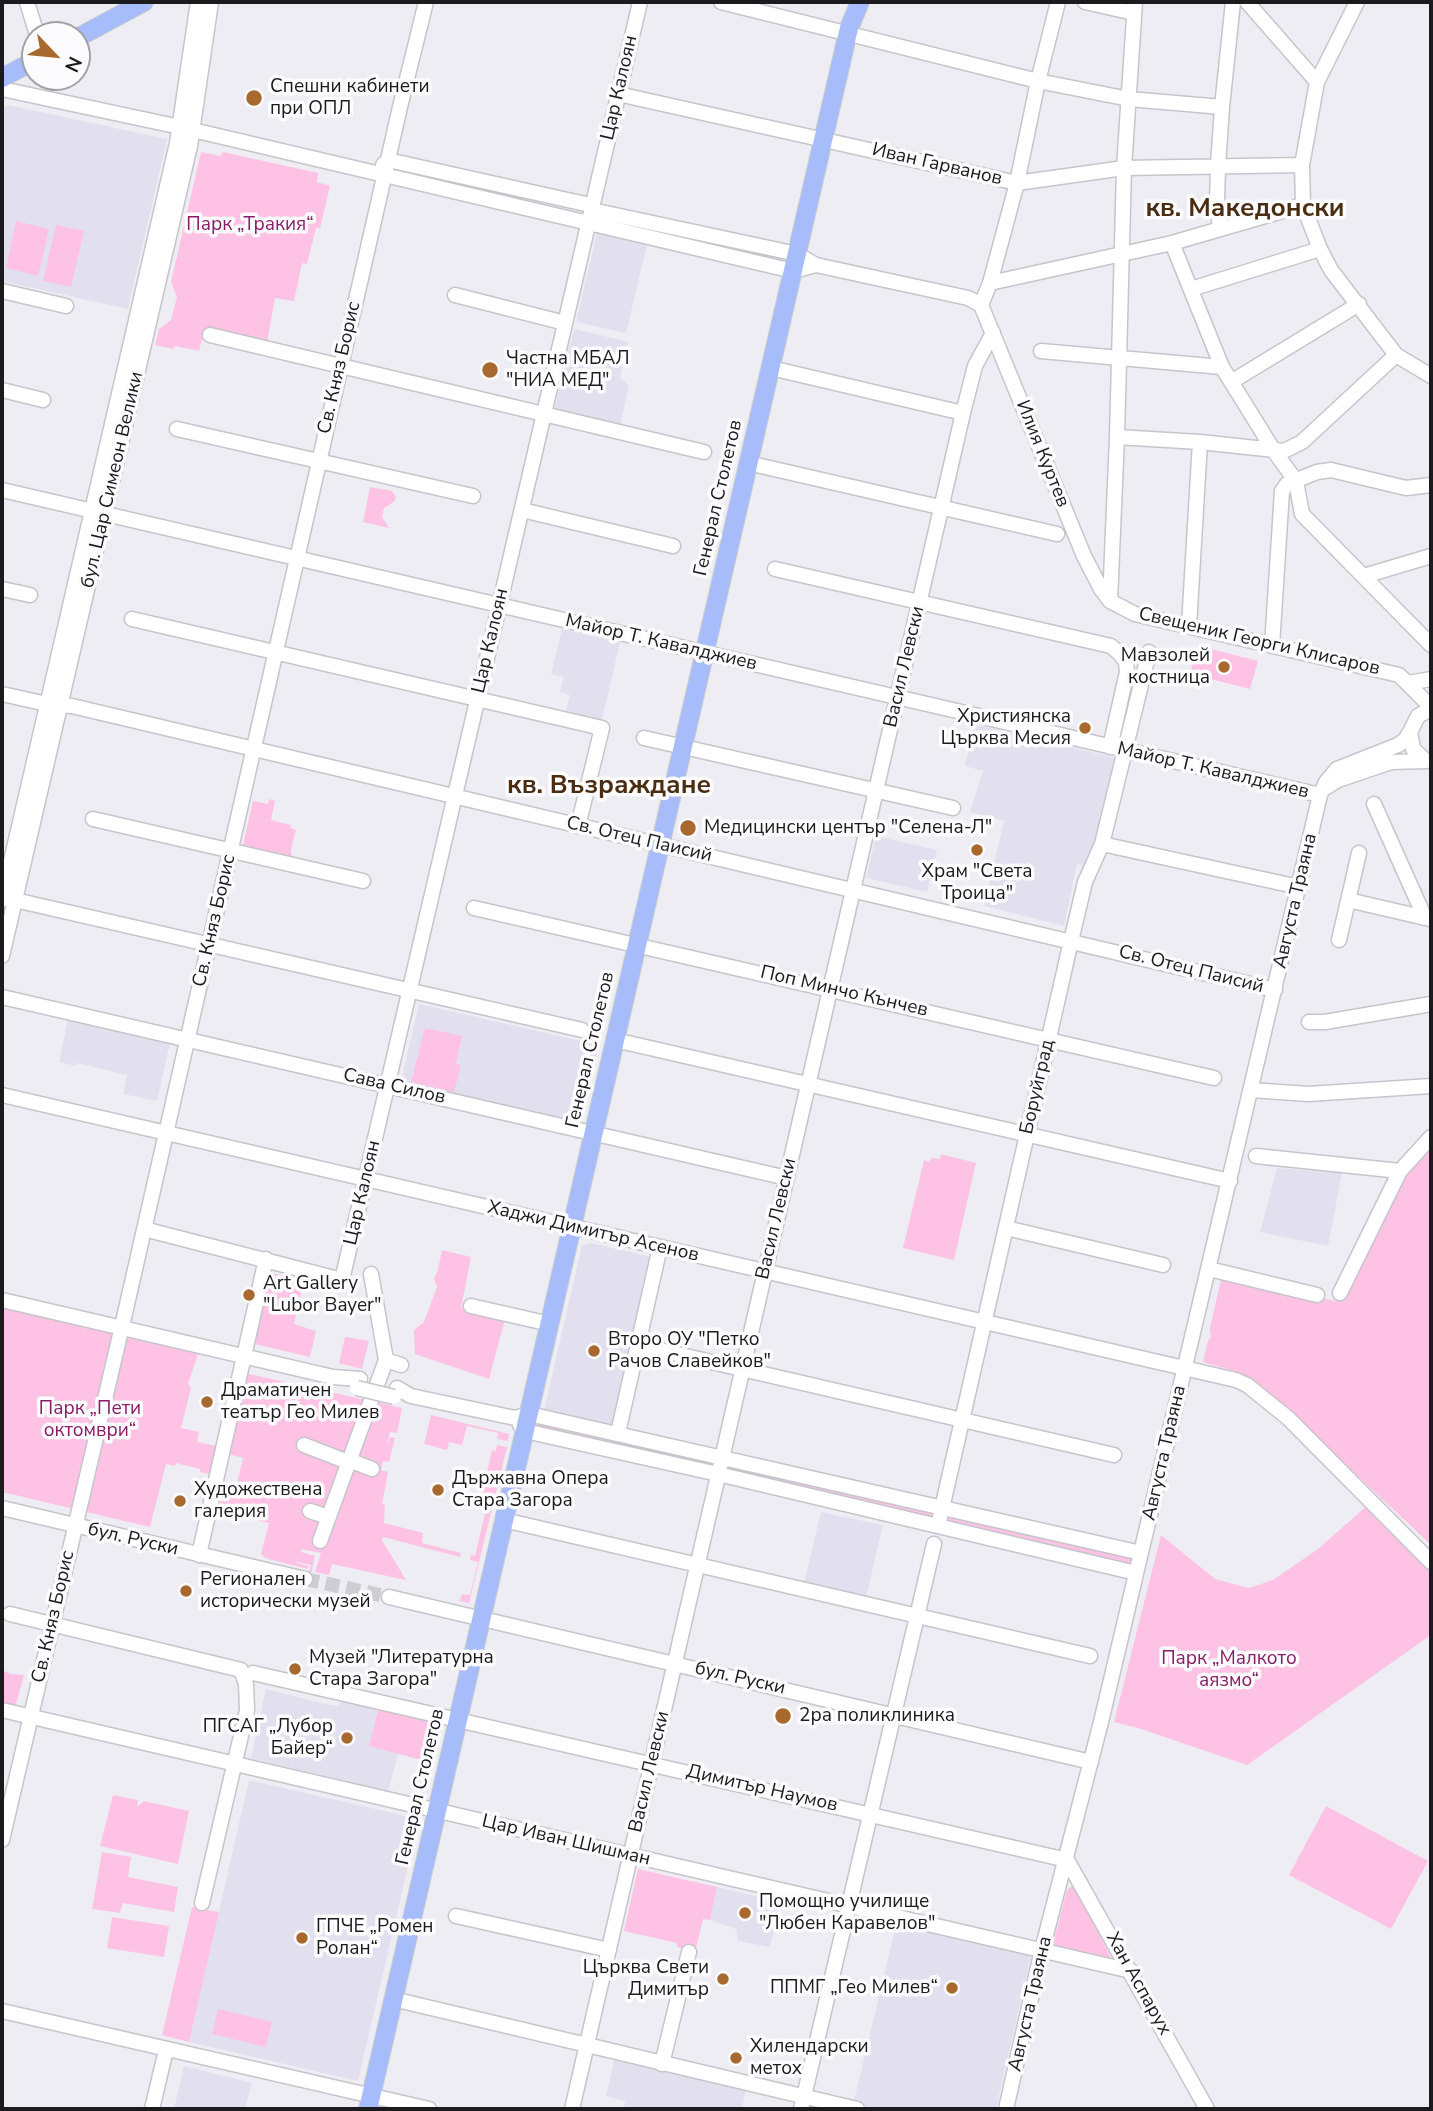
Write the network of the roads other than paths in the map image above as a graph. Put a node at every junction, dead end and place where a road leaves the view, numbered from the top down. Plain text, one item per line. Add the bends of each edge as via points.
1 (27, 2) edge
2 (144, 2) edge
3 (198, 2) edge
4 (211, 2) edge
5 (426, 2) edge
6 (640, 2) edge
7 (721, 2) edge
8 (860, 2) edge
9 (1058, 2) edge
10 (1085, 2) edge
11 (1233, 2) edge
12 (1247, 2) edge
13 (1357, 2) edge
14 (1134, 7) edge
15 (33, 21) edge
16 (91, 30) edge
17 (848, 33) junction
18 (21, 68) edge
19 (2, 78) edge
20 (1038, 81) junction
21 (1317, 82) junction
22 (2, 89) edge
23 (618, 94) junction
24 (1129, 99) junction
25 (1222, 107) junction
26 (186, 129) junction
27 (823, 139) junction
28 (387, 160) junction
29 (1302, 165) junction
30 (1218, 166) junction
31 (1124, 168) junction
32 (379, 174) junction
33 (1017, 183) junction
34 (1303, 205) junction
35 (586, 218) junction
36 (1220, 229) junction
37 (1172, 243) junction
38 (1320, 249) junction
39 (1122, 253) junction
40 (795, 263) junction
41 (990, 283) junction
42 (1191, 289) junction
43 (2, 291) edge
44 (455, 295) dead end
45 (1359, 304) junction
46 (981, 305) junction
47 (66, 306) dead end
48 (565, 323) junction
49 (993, 333) junction
50 (210, 335) dead end
51 (1041, 351) dead end
52 (1396, 355) junction
53 (1118, 357) junction
54 (341, 366) junction
55 (1222, 367) junction
56 (771, 368) junction
57 (1431, 376) edge
58 (1231, 382) junction
59 (2, 390) edge
60 (43, 400) dead end
61 (963, 413) junction
62 (544, 414) junction
63 (177, 429) dead end
64 (1117, 437) junction
65 (1200, 442) junction
66 (1274, 451) junction
67 (704, 452) dead end
68 (319, 461) junction
69 (748, 463) junction
70 (1296, 481) junction
71 (1431, 485) edge
72 (2, 490) edge
73 (473, 496) dead end
74 (942, 507) junction
75 (522, 510) junction
76 (98, 512) junction
77 (1057, 534) dead end
78 (673, 546) dead end
79 (1431, 556) edge
80 (297, 559) junction
81 (775, 569) dead end
82 (1364, 576) junction
83 (2, 589) edge
84 (30, 595) dead end
85 (1110, 601) junction
86 (920, 602) junction
87 (500, 606) junction
88 (132, 619) dead end
89 (1189, 626) junction
90 (1431, 645) edge
91 (1272, 646) junction
92 (276, 652) junction
93 (1149, 652) dead end
94 (705, 653) junction
95 (1431, 679) edge
96 (1408, 683) junction
97 (2, 694) edge
98 (897, 697) junction
99 (478, 698) junction
100 (54, 704) junction
101 (1431, 708) edge
102 (1412, 727) junction
103 (643, 738) dead end
104 (683, 747) junction
105 (1110, 747) junction
106 (254, 749) junction
107 (1125, 750) junction
108 (1428, 762) edge
109 (876, 790) junction
110 (1320, 795) junction
111 (455, 797) junction
112 (1374, 804) dead end
113 (953, 808) dead end
114 (93, 818) dead end
115 (578, 826) junction
116 (1102, 844) junction
117 (660, 845) junction
118 (231, 850) junction
119 (1359, 853) dead end
120 (363, 881) dead end
121 (1299, 887) junction
122 (852, 891) junction
123 (8, 900) edge
124 (1348, 900) junction
125 (474, 908) dead end
126 (1428, 918) edge
127 (1339, 940) dead end
128 (1071, 941) junction
129 (209, 944) junction
130 (637, 945) junction
131 (2, 956) edge
132 (830, 988) junction
133 (1275, 990) junction
134 (410, 991) junction
135 (2, 997) edge
136 (1431, 1004) edge
137 (1309, 1022) dead end
138 (582, 1030) dead end
139 (188, 1040) junction
140 (615, 1040) junction
141 (1049, 1040) junction
142 (1214, 1078) dead end
143 (808, 1085) junction
144 (388, 1086) junction
145 (1431, 1086) edge
146 (1251, 1090) junction
147 (2, 1095) edge
148 (166, 1133) junction
149 (594, 1133) junction
150 (1027, 1135) junction
151 (1431, 1137) edge
152 (1256, 1156) dead end
153 (1400, 1171) junction
154 (786, 1178) junction
155 (366, 1180) junction
156 (1230, 1181) junction
157 (572, 1227) junction
158 (1006, 1228) junction
159 (144, 1229) junction
160 (660, 1247) junction
161 (267, 1259) junction
162 (1163, 1265) dead end
163 (1209, 1269) junction
164 (765, 1271) junction
165 (371, 1274) dead end
166 (1340, 1293) dead end
167 (1317, 1295) dead end
168 (2, 1300) edge
169 (471, 1306) dead end
170 (984, 1322) junction
171 (550, 1324) junction
172 (122, 1327) junction
173 (638, 1345) junction
174 (244, 1357) junction
175 (386, 1360) junction
176 (401, 1365) dead end
177 (1185, 1368) junction
178 (743, 1369) junction
179 (962, 1420) junction
180 (523, 1421) junction
181 (618, 1433) junction
182 (304, 1445) dead end
183 (1114, 1455) dead end
184 (722, 1457) junction
185 (349, 1461) junction
186 (372, 1469) dead end
187 (718, 1474) junction
188 (942, 1507) junction
189 (2, 1508) edge
190 (310, 1511) dead end
191 (328, 1517) junction
192 (504, 1520) junction
193 (938, 1525) junction
194 (75, 1526) junction
195 (320, 1541) dead end
196 (934, 1544) dead end
197 (1141, 1553) junction
198 (199, 1555) junction
199 (1431, 1562) edge
200 (698, 1565) junction
201 (1136, 1573) junction
202 (306, 1579) tunnel mouth
203 (389, 1597) tunnel mouth
204 (10, 1614) dead end
205 (917, 1616) junction
206 (482, 1619) junction
207 (52, 1624) junction
208 (1090, 1656) dead end
209 (675, 1664) junction
210 (247, 1671) junction
211 (2, 1710) edge
212 (894, 1715) junction
213 (31, 1717) junction
214 (458, 1719) junction
215 (1091, 1762) junction
216 (234, 1763) junction
217 (652, 1764) junction
218 (437, 1810) junction
219 (870, 1814) junction
220 (2, 1840) edge
221 (630, 1857) junction
222 (1067, 1860) junction
223 (202, 1903) dead end
224 (849, 1905) junction
225 (456, 1916) dead end
226 (609, 1950) junction
227 (1042, 1950) junction
228 (689, 1952) dead end
229 (1131, 1971) junction
230 (393, 1999) junction
231 (2, 2011) edge
232 (587, 2046) junction
233 (166, 2050) junction
234 (662, 2064) junction
235 (369, 2103) edge
236 (802, 2103) edge
237 (152, 2109) edge
238 (429, 2109) edge
239 (572, 2109) edge
240 (857, 2109) edge
241 (1006, 2109) edge
242 (1207, 2109) edge

1 - 15 street
2 - 16 main road
3 - 26 street, бул. Цар Симеон Велики
4 - 26 street, бул. Цар Симеон Велики
5 - 28 street
6 - 23 street, Цар Калоян
7 - 17 street
8 - 17 main road, Генерал Столетов
9 - 20 street
10 - 14 street
11 - 25 street
12 - 21 street
13 - 21 street
14 - 24 street
17 - 20 street
17 - 27 main road, Генерал Столетов
18 - 19 main road
20 - 24 street
20 - 33 street
21 - 29 street
22 - 26 street
23 - 27 street, Иван Гарванов
23 - 35 street, Цар Калоян
24 - 25 street
24 - 31 street
25 - 30 street
26 - 32 street
26 - 76 street, бул. Цар Симеон Велики
27 - 33 street, Иван Гарванов
27 - 40 main road, Генерал Столетов
28 - 32 street
28 - 35 street via 590,205
29 - 30 street, Иван Гарванов
29 - 34 street
30 - 31 street, Иван Гарванов
30 - 36 street
31 - 33 street, Иван Гарванов
31 - 39 street
32 - 35 street
32 - 54 street, Св. Княз Борис
33 - 41 street
34 - 36 street
34 - 38 street
35 - 40 street
35 - 48 street, Цар Калоян
36 - 37 street
37 - 39 street
37 - 42 street
38 - 42 street
38 - 45 street
39 - 41 street
39 - 53 street
40 - 46 street via 968,298
40 - 56 main road, Генерал Столетов
41 - 46 street
42 - 55 street
43 - 47 street
44 - 48 street
45 - 52 street
45 - 58 street
46 - 49 street, Илия Куртев
48 - 62 street, Цар Калоян
49 - 61 street, Васил Левски via 975,366
49 - 85 street, Илия Куртев via 1080,546
50 - 54 street
51 - 53 street
52 - 57 street
52 - 66 street via 1302,442
53 - 55 street
53 - 64 street
54 - 62 street
54 - 68 street, Св. Княз Борис
55 - 58 street
56 - 61 street
56 - 69 main road, Генерал Столетов
58 - 66 street
59 - 60 street
61 - 74 street, Васил Левски
62 - 67 street
62 - 75 street, Цар Калоян
63 - 68 street
64 - 65 street
64 - 85 street
65 - 66 street
65 - 89 street
66 - 70 street
68 - 73 street
68 - 80 street, Св. Княз Борис
69 - 74 street
69 - 94 main road, Генерал Столетов
70 - 71 street via 1331,470 1406,488
70 - 82 street via 1302,514
70 - 91 street via 1282,491
72 - 76 street, Майор Т. Кавалджиев
74 - 77 street
74 - 86 street, Васил Левски
75 - 78 street
75 - 87 street, Цар Калоян
76 - 80 street, Майор Т. Кавалджиев
76 - 100 street, бул. Цар Симеон Велики
79 - 82 street
80 - 87 street, Майор Т. Кавалджиев
80 - 92 street, Св. Княз Борис
81 - 86 street
82 - 90 street
83 - 84 street
85 - 89 street, Свещеник Георги Клисаров via 1135,614
86 - 98 street, Васил Левски
86 - 105 street via 1117,650 1127,667
87 - 94 street, Майор Т. Кавалджиев
87 - 99 street, Цар Калоян
88 - 92 street
89 - 91 street, Свещеник Георги Клисаров
91 - 96 street, Свещеник Георги Клисаров via 1394,673
92 - 99 street
92 - 106 street, Св. Княз Борис
93 - 107 street, Боруйград
94 - 98 street, Майор Т. Кавалджиев
94 - 104 main road, Генерал Столетов
95 - 96 street
96 - 101 street, Свещеник Георги Клисаров
96 - 102 street
97 - 100 street, Св. Отец Паисий
98 - 105 street, Майор Т. Кавалджиев
98 - 109 street, Васил Левски
99 - 111 street, Цар Калоян
99 - 115 street via 602,728
100 - 106 street, Св. Отец Паисий
100 - 123 street, бул. Цар Симеон Велики
101 - 102 street, Августа Траяна via 1421,713
102 - 108 street via 1413,749
102 - 110 street, Августа Траяна via 1401,744 1337,769
103 - 104 street
104 - 109 street
104 - 117 main road, Генерал Столетов
105 - 107 street, Майор Т. Кавалджиев
106 - 111 street, Св. Отец Паисий
106 - 118 street, Св. Княз Борис
107 - 110 street, Майор Т. Кавалджиев
107 - 116 street, Боруйград
108 - 110 street via 1401,760 1375,767 1335,781
109 - 113 street
109 - 122 street, Васил Левски
110 - 121 street, Августа Траяна
111 - 115 street, Св. Отец Паисий
111 - 134 street, Цар Калоян
112 - 126 street
114 - 118 street
115 - 117 street, Св. Отец Паисий
116 - 121 street
116 - 128 street, Боруйград via 1085,882
117 - 122 street, Св. Отец Паисий
117 - 130 main road, Генерал Столетов
118 - 120 street
118 - 129 street, Св. Княз Борис
119 - 124 street
121 - 133 street, Августа Траяна
122 - 128 street, Св. Отец Паисий
122 - 132 street, Васил Левски
123 - 129 street
123 - 131 street, бул. Цар Симеон Велики
124 - 126 street
124 - 127 street
125 - 130 street, Поп Минчо Кънчев
128 - 133 street, Св. Отец Паисий
128 - 141 street, Боруйград
129 - 134 street
129 - 139 street, Св. Княз Борис
130 - 132 street, Поп Минчо Кънчев
130 - 140 main road, Генерал Столетов
132 - 141 street, Поп Минчо Кънчев
132 - 143 street, Васил Левски
133 - 146 street, Августа Траяна
134 - 138 street
134 - 144 street, Цар Калоян
135 - 139 street, Сава Силов
136 - 137 street
139 - 144 street, Сава Силов
139 - 148 street, Св. Княз Борис
140 - 143 street
140 - 149 main road, Генерал Столетов
141 - 142 street, Поп Минчо Кънчев
141 - 150 street, Боруйград
143 - 150 street
143 - 154 street, Васил Левски
144 - 149 street, Сава Силов
144 - 155 street, Цар Калоян
145 - 146 street via 1308,1094
146 - 156 street, Августа Траяна
147 - 148 street, Хаджи Димитър Асенов
148 - 155 street, Хаджи Димитър Асенов
148 - 159 street, Св. Княз Борис
149 - 154 street, Сава Силов
149 - 157 main road, Генерал Столетов
150 - 156 street
150 - 158 street, Боруйград
151 - 153 street
152 - 153 street
153 - 166 street
154 - 164 street, Васил Левски
155 - 157 street, Хаджи Димитър Асенов
155 - 161 street, Цар Калоян via 342,1280
156 - 163 street, Августа Траяна
157 - 160 street, Хаджи Димитър Асенов
157 - 171 main road, Генерал Столетов
158 - 162 street
158 - 170 street, Боруйград
159 - 161 street
159 - 172 street, Св. Княз Борис
160 - 164 street, Хаджи Димитър Асенов
160 - 173 street
161 - 174 street
163 - 167 street
163 - 177 street, Августа Траяна
164 - 170 street, Хаджи Димитър Асенов
164 - 178 street, Васил Левски
165 - 175 street
168 - 172 street
169 - 171 street
170 - 177 street, Хаджи Димитър Асенов
170 - 179 street, Боруйград
171 - 180 main road, Генерал Столетов
172 - 174 street
172 - 194 street, Св. Княз Борис
173 - 178 street
173 - 181 street
174 - 180 street, bridge
174 - 198 street
175 - 176 street
175 - 185 street
177 - 197 street, Августа Траяна
177 - 199 street, Хаджи Димитър Асенов via 1236,1380 1265,1399
178 - 179 street
178 - 184 street, Васил Левски
179 - 183 street
179 - 188 street, Боруйград
180 - 181 street
180 - 187 street
180 - 192 main road, Генерал Столетов
181 - 184 street
182 - 185 street
184 - 187 street, Васил Левски
184 - 188 street
185 - 186 street
185 - 191 street
187 - 193 street
187 - 200 street, Васил Левски
188 - 193 street, Боруйград
188 - 197 street
189 - 194 street, бул. Руски
190 - 191 street
191 - 195 street
192 - 200 street
192 - 206 main road, Генерал Столетов
193 - 201 street
194 - 198 street, бул. Руски
194 - 207 street, Св. Княз Борис
196 - 205 street
197 - 201 street, Августа Траяна
198 - 202 street, бул. Руски
200 - 205 street
200 - 209 street, Васил Левски
201 - 215 street, Августа Траяна
203 - 206 street, бул. Руски
204 - 207 street, Димитър Наумов
205 - 208 street
205 - 212 street
206 - 209 street, бул. Руски
206 - 214 main road, Генерал Столетов
207 - 210 street, Димитър Наумов
207 - 213 street, Св. Княз Борис
209 - 212 street, бул. Руски
209 - 217 street, Васил Левски
210 - 214 street, Димитър Наумов
210 - 216 street via 247,1707
211 - 213 street, Цар Иван Шишман
212 - 215 street, бул. Руски
212 - 219 street
213 - 216 street, Цар Иван Шишман
213 - 220 street, Св. Княз Борис
214 - 217 street, Димитър Наумов
214 - 218 main road, Генерал Столетов
215 - 222 street, Августа Траяна
216 - 218 street, Цар Иван Шишман
216 - 223 street
217 - 219 street, Димитър Наумов
217 - 221 street, Васил Левски
218 - 221 street, Цар Иван Шишман
218 - 230 main road, Генерал Столетов
219 - 222 street, Димитър Наумов
219 - 224 street
221 - 224 street, Цар Иван Шишман
221 - 226 street, Васил Левски
222 - 227 street, Августа Траяна
222 - 229 street, Хан Аспарух
224 - 227 street, Цар Иван Шишман
224 - 236 street
225 - 226 street
226 - 232 street, Васил Левски
227 - 229 street, Цар Иван Шишман
227 - 241 street, Августа Траяна
228 - 234 street
229 - 242 street, Хан Аспарух
230 - 232 street
230 - 235 main road, Генерал Столетов
231 - 233 street
232 - 234 street
232 - 239 street, Васил Левски
233 - 235 street
233 - 237 street
234 - 236 street
235 - 238 street
236 - 240 street

